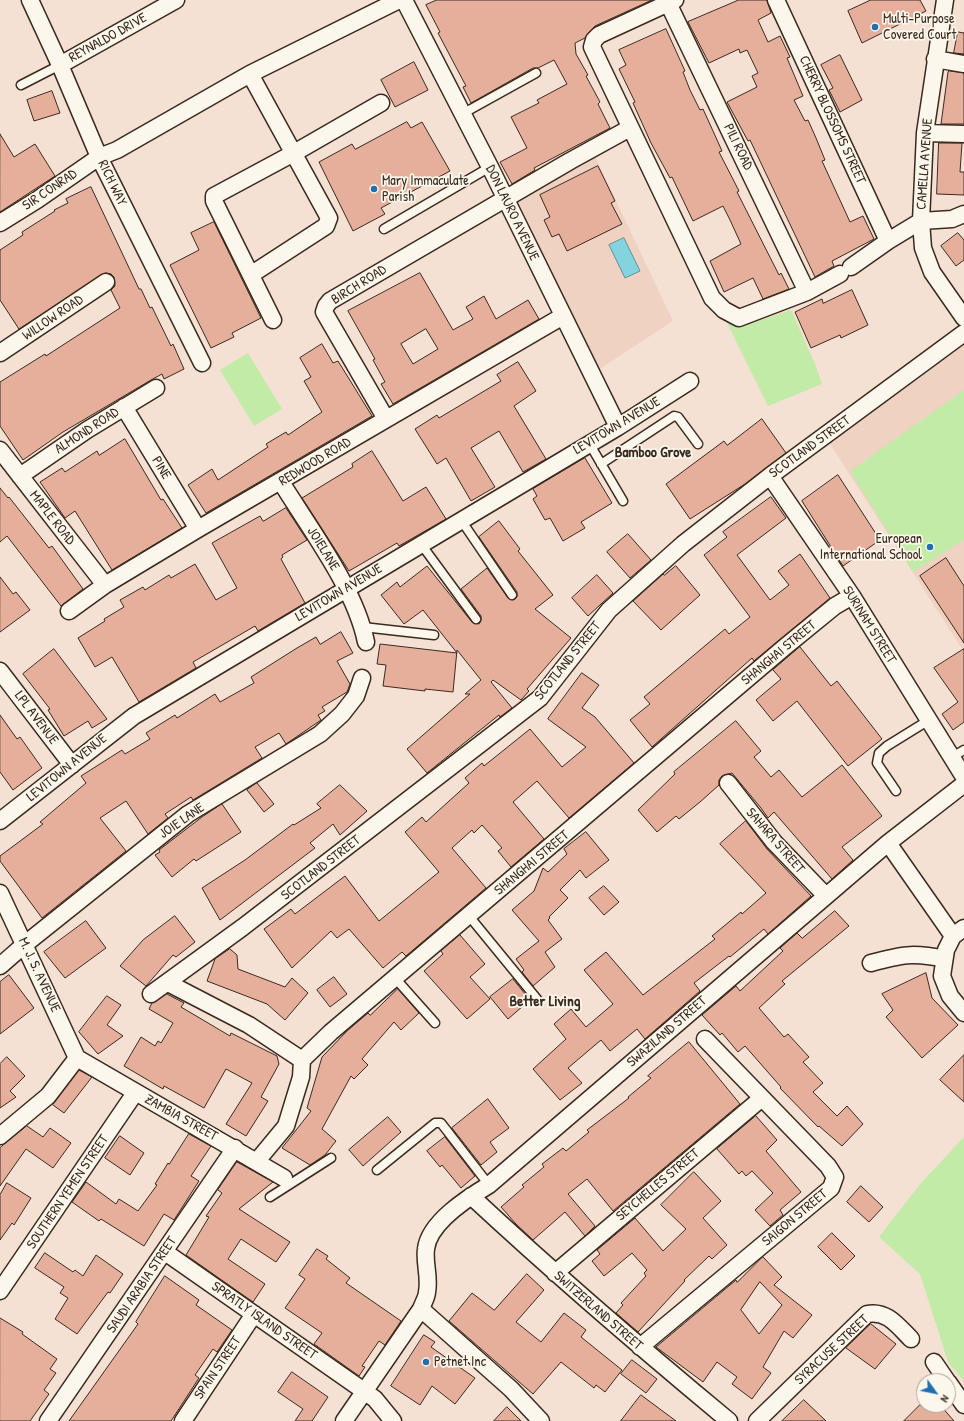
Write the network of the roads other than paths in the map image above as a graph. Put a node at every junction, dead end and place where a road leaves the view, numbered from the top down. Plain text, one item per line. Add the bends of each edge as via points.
1 (30, 0) edge
2 (176, 0) edge
3 (399, 0) edge
4 (404, 0) edge
5 (776, 0) edge
6 (945, 0) edge
7 (672, 1) edge
8 (935, 59) junction
9 (964, 64) edge
10 (60, 65) junction
11 (536, 73) dead end
12 (250, 74) junction
13 (21, 85) dead end
14 (381, 103) dead end
15 (462, 114) junction
16 (630, 128) junction
17 (925, 133) junction
18 (964, 134) edge
19 (294, 153) junction
20 (99, 157) junction
21 (490, 167) junction
22 (505, 199) junction
23 (964, 214) edge
24 (921, 221) junction
25 (0, 223) edge
26 (384, 228) dead end
27 (888, 241) junction
28 (252, 274) junction
29 (106, 282) dead end
30 (807, 292) junction
31 (563, 316) junction
32 (964, 318) edge
33 (274, 320) dead end
34 (964, 334) edge
35 (0, 353) edge
36 (202, 363) dead end
37 (690, 381) dead end
38 (156, 388) dead end
39 (124, 407) junction
40 (386, 419) junction
41 (618, 427) junction
42 (589, 443) junction
43 (698, 444) dead end
44 (0, 450) edge
45 (601, 464) junction
46 (20, 476) junction
47 (770, 476) junction
48 (281, 482) junction
49 (623, 501) dead end
50 (461, 520) junction
51 (198, 529) junction
52 (421, 544) junction
53 (104, 585) junction
54 (347, 588) junction
55 (512, 595) dead end
56 (852, 596) junction
57 (68, 610) dead end
58 (476, 619) dead end
59 (365, 634) joint
60 (434, 635) dead end
61 (0, 671) edge
62 (362, 678) dead end
63 (929, 720) junction
64 (958, 754) edge
65 (72, 766) junction
66 (964, 777) edge
67 (728, 783) dead end
68 (964, 784) edge
69 (896, 791) dead end
70 (0, 820) edge
71 (888, 844) junction
72 (0, 893) edge
73 (826, 896) junction
74 (469, 916) junction
75 (959, 932) edge
76 (24, 945) junction
77 (944, 960) junction
78 (871, 963) dead end
79 (0, 966) edge
80 (395, 978) junction
81 (168, 982) junction
82 (152, 994) dead end
83 (537, 999) dead end
84 (964, 1013) edge
85 (435, 1023) dead end
86 (704, 1039) dead end
87 (77, 1058) junction
88 (302, 1060) junction
89 (135, 1093) junction
90 (762, 1098) junction
91 (0, 1136) edge
92 (234, 1148) junction
93 (331, 1158) dead end
94 (257, 1161) junction
95 (377, 1170) dead end
96 (288, 1180) junction
97 (490, 1185) junction
98 (471, 1196) junction
99 (270, 1197) dead end
100 (165, 1252) junction
101 (555, 1273) junction
102 (0, 1290) edge
103 (421, 1309) junction
104 (254, 1314) junction
105 (911, 1339) dead end
106 (640, 1347) junction
107 (934, 1362) dead end
108 (942, 1373) edge
109 (364, 1391) junction
110 (956, 1394) edge
111 (964, 1405) edge
112 (48, 1421) edge
113 (183, 1421) edge
114 (344, 1421) edge
115 (393, 1421) edge
116 (541, 1421) edge
117 (729, 1421) edge
118 (758, 1421) edge

1 - 10 street, RICH WAY
2 - 10 street, REYNALDO DRIVE
3 - 12 street, SIR CONRAD
4 - 15 street, DON LAURO AVENUE
5 - 27 street, CHERRY BLOSSOMS STREET
6 - 8 street, CAMELLA AVENUE
7 - 16 street via 599,35 594,40 592,47
7 - 30 street, PILI ROAD
8 - 9 street
8 - 17 street, CAMELLA AVENUE
10 - 13 lane
10 - 20 street, RICH WAY
11 - 15 lane
12 - 19 street
12 - 20 street, SIR CONRAD via 117,150
14 - 19 street
15 - 21 street, DON LAURO AVENUE
16 - 22 street
16 - 30 street via 712,298 724,310 740,318
17 - 18 street
17 - 24 street, CAMELLA AVENUE
19 - 28 street via 329,218 328,222 326,226
19 - 28 street via 214,196 214,201
20 - 25 street, SIR CONRAD
20 - 36 street, RICH WAY
21 - 22 street, DON LAURO AVENUE
21 - 26 lane
22 - 31 street, DON LAURO AVENUE
22 - 40 street, BIRCH ROAD via 330,301 326,306 324,312
23 - 24 street via 952,219
24 - 27 street
24 - 32 street, CAMELLA AVENUE via 923,248 932,272
27 - 30 street via 846,271
28 - 33 street
29 - 35 street, WILLOW ROAD
31 - 40 street, REDWOOD ROAD
31 - 41 street, DON LAURO AVENUE
34 - 47 street, SCOTLAND STREET
37 - 41 street, LEVITOWN AVENUE
38 - 39 street, ALMOND ROAD
39 - 46 street, ALMOND ROAD
39 - 51 street, PINE
40 - 48 street, REDWOOD ROAD
41 - 42 street, LEVITOWN AVENUE
42 - 45 lane
42 - 50 street, LEVITOWN AVENUE
43 - 45 lane via 678,417 674,416
44 - 46 street, MAPLE ROAD
45 - 49 lane
46 - 53 street, MAPLE ROAD
47 - 56 street, SURINAM STREET
47 - 81 street, SCOTLAND STREET via 683,544 609,610 540,698 243,928
48 - 51 street, REDWOOD ROAD
48 - 54 street, JOIELANE
50 - 52 street, LEVITOWN AVENUE
50 - 55 lane
51 - 53 street, REDWOOD ROAD
52 - 54 street, LEVITOWN AVENUE
52 - 58 lane
53 - 57 street, REDWOOD ROAD
54 - 59 street, JOIELANE
54 - 65 street, LEVITOWN AVENUE via 134,716 106,736
56 - 63 street, SURINAM STREET
56 - 74 street, SHANGHAI STREET via 835,606 792,641
59 - 60 lane
61 - 65 street, LPL AVENUE
62 - 76 street, JOIE LANE via 356,696 342,714 320,734 188,814
63 - 64 street, SURINAM STREET
63 - 69 lane via 879,753 877,763
64 - 66 street, SURINAM STREET
65 - 70 street, LEVITOWN AVENUE
67 - 73 street, SAHARA STREET via 774,842
68 - 71 street, SWAZILAND STREET
71 - 73 street, SWAZILAND STREET
71 - 75 street
72 - 76 street, M. J. S. AVENUE
73 - 97 street, SWAZILAND STREET
74 - 80 street, SHANGHAI STREET
74 - 83 lane
75 - 77 street via 946,950
76 - 79 street, JOIE LANE
76 - 87 street, M. J. S. AVENUE
77 - 78 street via 922,954 903,954
77 - 84 street via 942,976 950,996
80 - 85 lane
80 - 88 street, SHANGHAI STREET
81 - 82 street, SCOTLAND STREET
81 - 88 street via 249,1025
86 - 90 street, SAIGON STREET
87 - 89 street, ZAMBIA STREET
87 - 91 street via 48,1096
88 - 94 street via 301,1077 286,1126
89 - 92 street, ZAMBIA STREET
89 - 102 street, SOUTHERN YEMEN STREET
90 - 101 street, SEYCHELLES STREET
90 - 106 street, SAIGON STREET via 832,1171 834,1182 831,1188
92 - 94 street, ZAMBIA STREET
92 - 100 street, SAUDI ARABIA STREET
93 - 96 lane
94 - 96 street, ZAMBIA STREET
95 - 97 lane via 438,1122
96 - 99 lane
97 - 98 street, SWAZILAND STREET
98 - 101 street, SWITZERLAND STREET
98 - 103 street, SWAZILAND STREET via 446,1216 428,1241 427,1293
100 - 104 street, SPRATLY ISLAND STREET
100 - 112 street, SAUDI ARABIA STREET
101 - 106 street, SWITZERLAND STREET
103 - 109 street, SWAZILAND STREET
103 - 116 street via 511,1389
104 - 109 street, SPRATLY ISLAND STREET
104 - 113 street, SPAIN STREET
105 - 118 street, SYRACUSE STREET via 890,1318 879,1313 867,1314
106 - 117 street, SWITZERLAND STREET
107 - 108 street
109 - 114 street, SWAZILAND STREET
109 - 115 street
110 - 111 street

